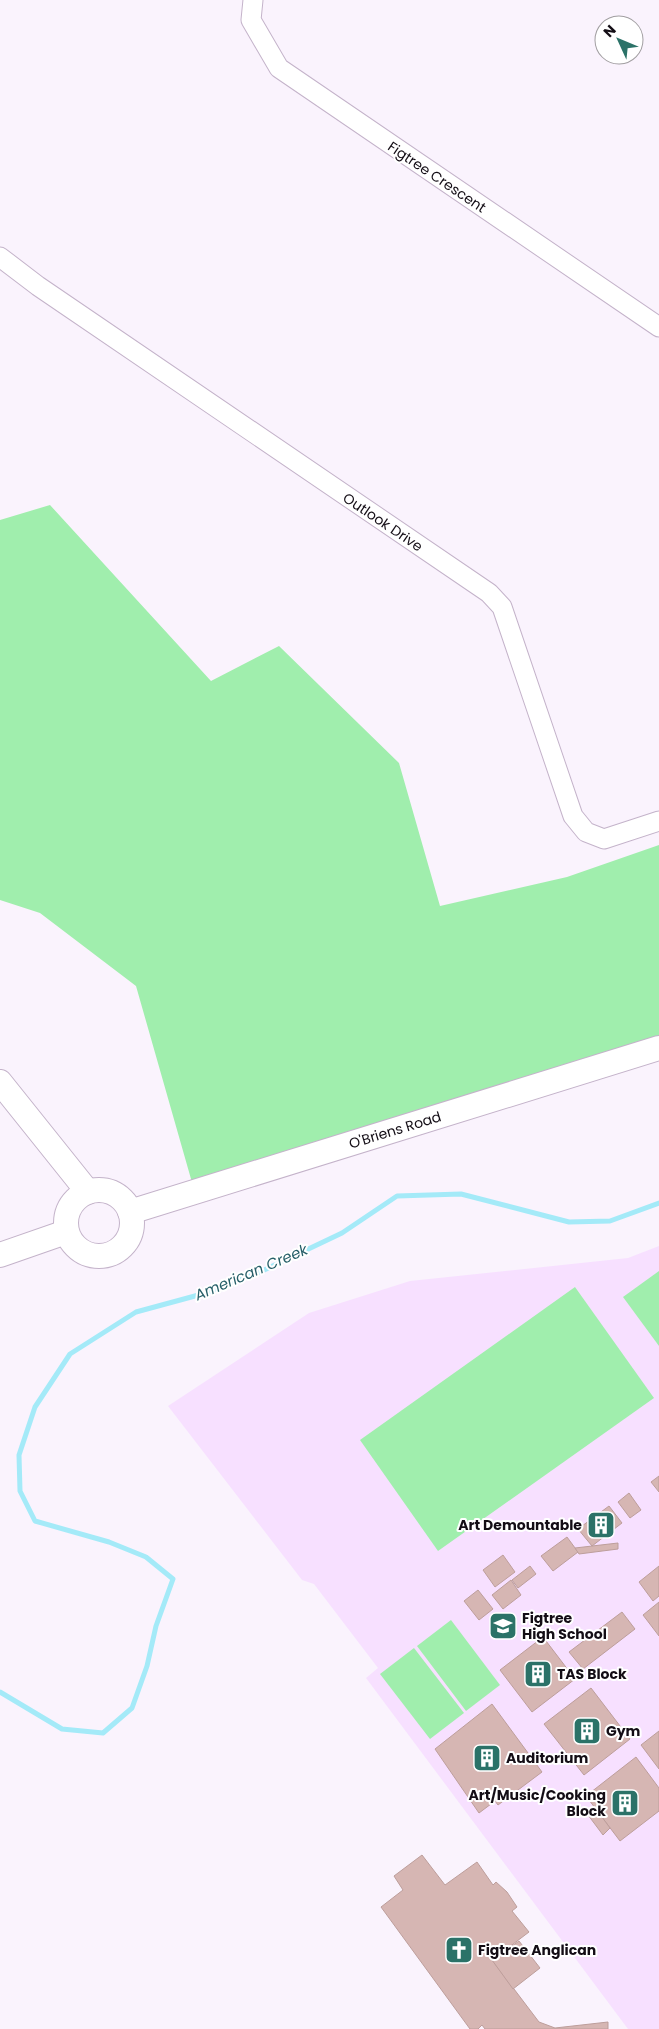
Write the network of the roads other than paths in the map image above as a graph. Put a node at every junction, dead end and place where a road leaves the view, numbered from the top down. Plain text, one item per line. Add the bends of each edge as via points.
1 (253, 0) edge
2 (0, 257) edge
3 (659, 326) edge
4 (659, 820) edge
5 (659, 1048) edge
6 (0, 1082) edge
7 (88, 1192) junction
8 (130, 1212) junction
9 (66, 1232) junction
10 (0, 1255) edge

1 - 3 street, Figtree Crescent via 251,20 279,68
2 - 4 street, Outlook Drive via 489,593 502,607 572,816 586,832 604,839
5 - 8 street, O'Briens Road
6 - 7 street
7 - 8 street via 114,1193
7 - 9 street via 80,1196 68,1212
8 - 9 street via 132,1227 128,1238 112,1254 89,1255 79,1250
9 - 10 street

